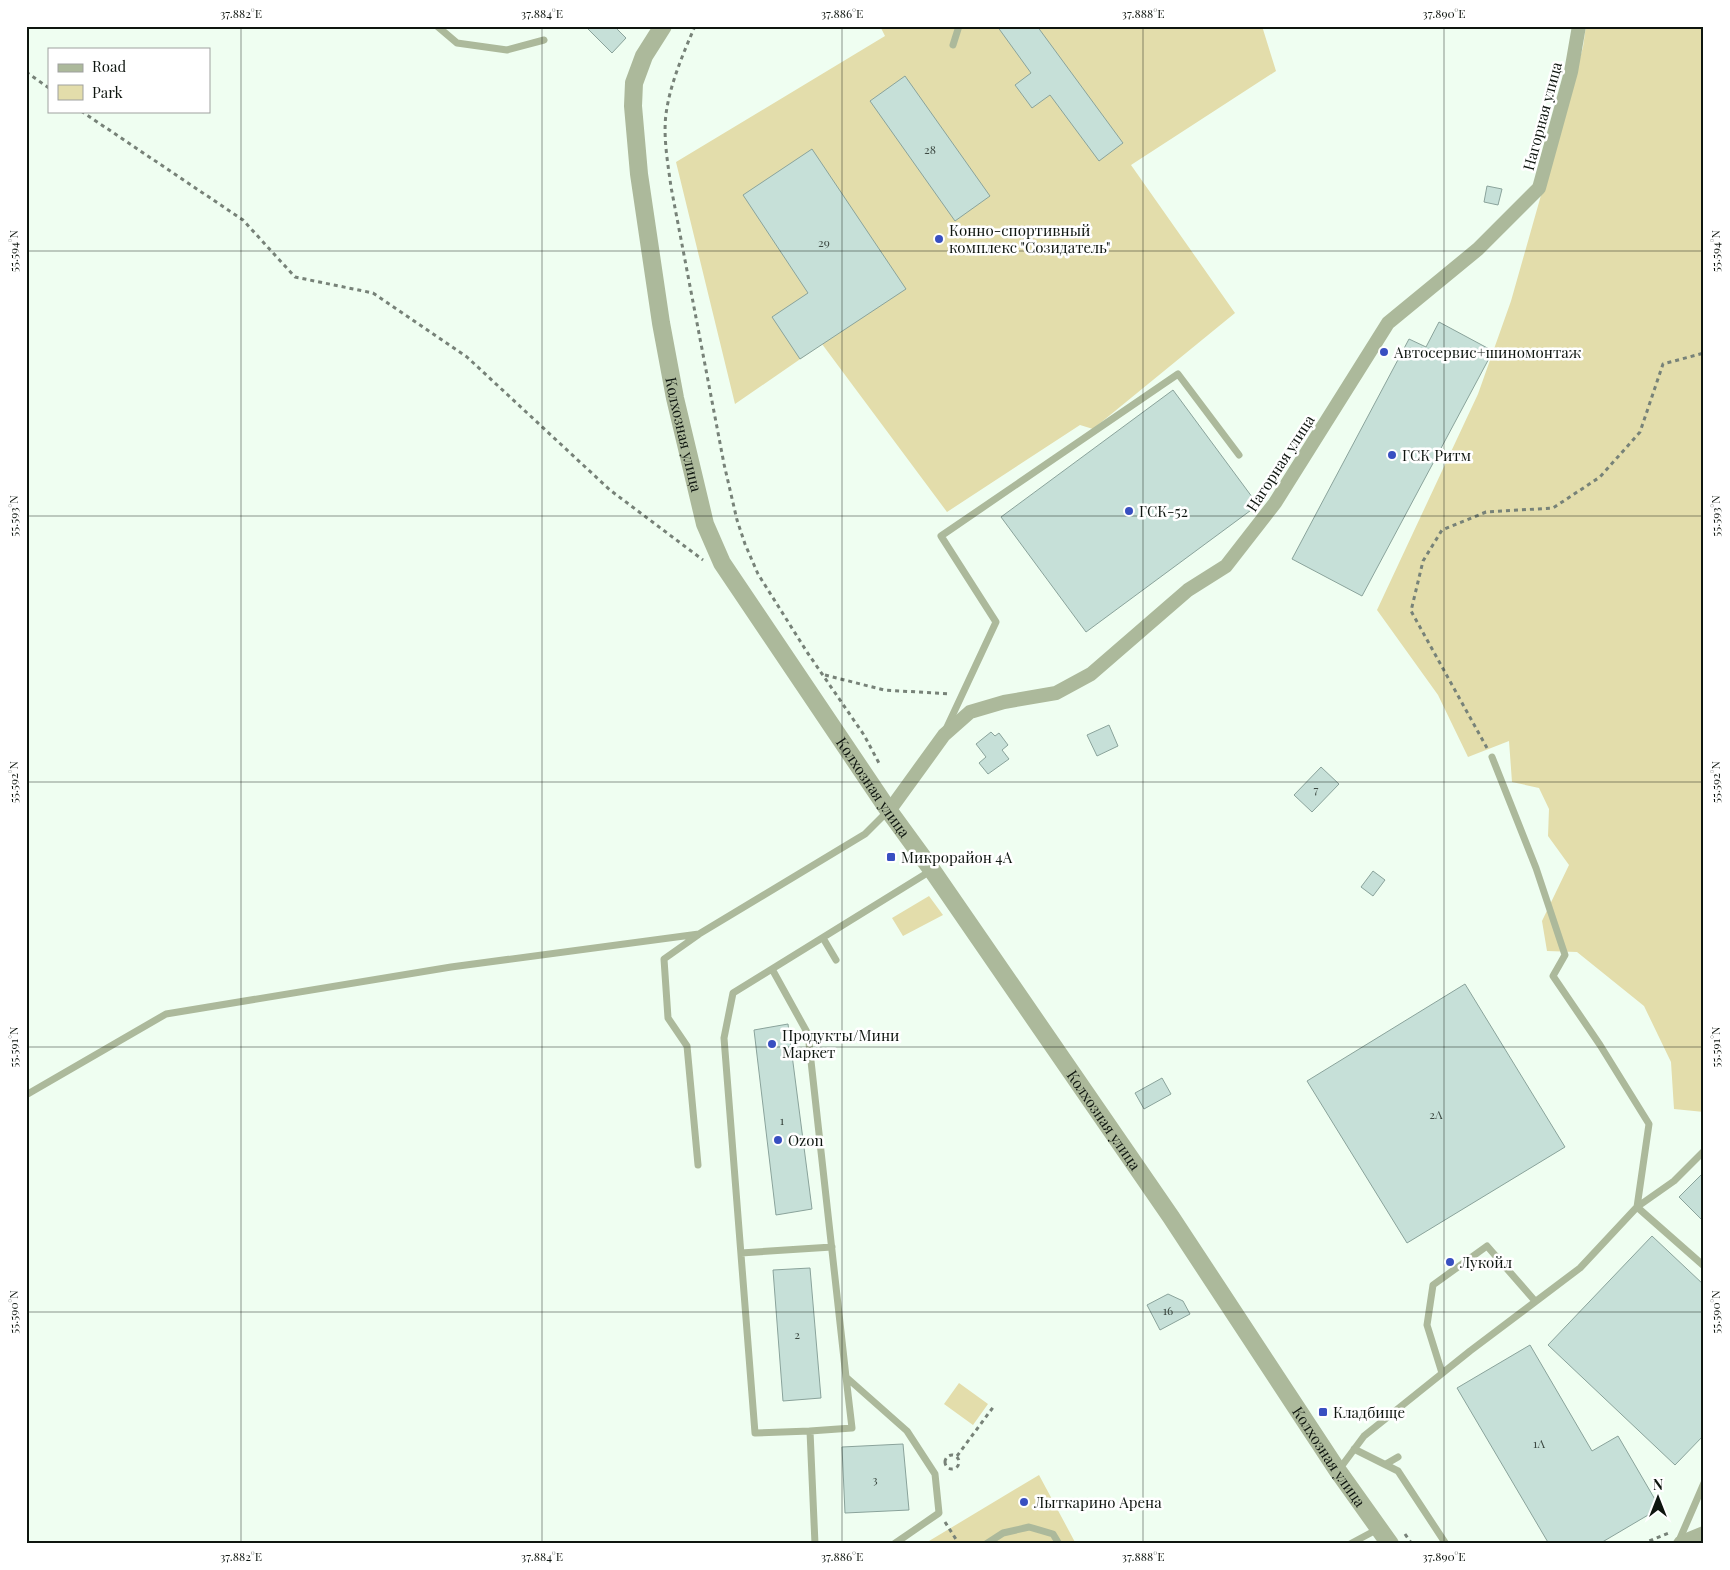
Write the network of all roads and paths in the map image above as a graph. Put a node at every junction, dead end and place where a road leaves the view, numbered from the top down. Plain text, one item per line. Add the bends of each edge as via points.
1 (437, 26) edge
2 (663, 26) edge
3 (695, 26) edge
4 (958, 26) edge
5 (1579, 26) edge
6 (544, 40) dead end
7 (953, 45) dead end
8 (26, 72) edge
9 (48, 87) edge
10 (82, 112) edge
11 (1704, 353) edge
12 (1238, 455) dead end
13 (710, 565) dead end
14 (824, 675) junction
15 (962, 696) junction
16 (944, 735) junction
17 (1492, 757) joint
18 (882, 769) dead end
19 (888, 811) junction
20 (932, 870) junction
21 (698, 934) junction
22 (823, 938) junction
23 (836, 960) dead end
24 (772, 969) junction
25 (26, 1095) edge
26 (1704, 1151) edge
27 (698, 1165) dead end
28 (1637, 1207) junction
29 (832, 1247) junction
30 (741, 1253) junction
31 (1704, 1266) edge
32 (1535, 1302) junction
33 (1442, 1373) junction
34 (846, 1377) junction
35 (994, 1406) dead end
36 (810, 1431) junction
37 (1354, 1449) junction
38 (957, 1456) junction
39 (1398, 1457) dead end
40 (1386, 1464) junction
41 (1338, 1471) junction
42 (1704, 1483) edge
43 (1378, 1528) junction
44 (949, 1529) dead end
45 (1704, 1535) edge
46 (815, 1544) edge
47 (894, 1544) edge
48 (959, 1544) edge
49 (986, 1544) edge
50 (1059, 1544) edge
51 (1350, 1544) edge
52 (1390, 1544) edge
53 (1446, 1544) edge
54 (1678, 1544) edge
55 (1682, 1544) edge

1 - 6 lane via 457,43 507,50
2 - 19 street, Колхозная улица via 637,70 633,106 639,174 661,324 705,524 733,583
3 - 14 path via 674,82 666,115 666,144 671,187 716,426 744,544 758,574
4 - 7 lane
5 - 16 street, Нагорная улица via 1571,72 1539,188 1478,249 1388,323 1275,503 1226,566 1188,590 1091,674 1056,693 970,712
8 - 9 path
10 - 13 path via 243,220 295,277 372,294 467,358 610,490
11 - 17 path via 1663,364 1640,432 1600,477 1553,508 1486,512 1442,530 1423,561 1411,611
12 - 15 lane via 1178,374 941,536 996,622
14 - 15 path via 884,690
14 - 18 path via 864,735
15 - 16 lane
16 - 19 street, Нагорная улица
17 - 28 lane via 1536,868 1564,955 1553,976 1649,1124
19 - 20 street, Колхозная улица
19 - 21 lane via 865,834
20 - 22 lane
20 - 41 street, Колхозная улица via 1171,1217
21 - 25 lane via 452,967 166,1014
21 - 27 lane via 664,959 668,1018 687,1046
22 - 23 lane
22 - 24 lane
24 - 29 lane via 808,1034
24 - 30 lane via 733,993 724,1038
26 - 28 lane via 1674,1181
28 - 31 lane
28 - 32 lane via 1580,1268
29 - 30 lane
29 - 34 lane
30 - 36 lane via 755,1433
32 - 33 lane
32 - 33 lane via 1487,1246 1433,1285 1427,1325
33 - 37 lane via 1364,1436
34 - 36 lane via 852,1428
34 - 47 lane via 908,1431 935,1474 939,1513
35 - 38 path
36 - 46 lane
37 - 40 lane
37 - 41 lane
38 - 38 path via 946,1458 945,1465 957,1467
39 - 40 lane
40 - 53 lane via 1398,1471 1418,1495
41 - 43 street, Колхозная улица
42 - 54 lane
43 - 51 lane
43 - 52 street, Колхозная улица
44 - 48 path
45 - 55 street
49 - 50 lane via 1003,1533 1030,1527 1053,1534

